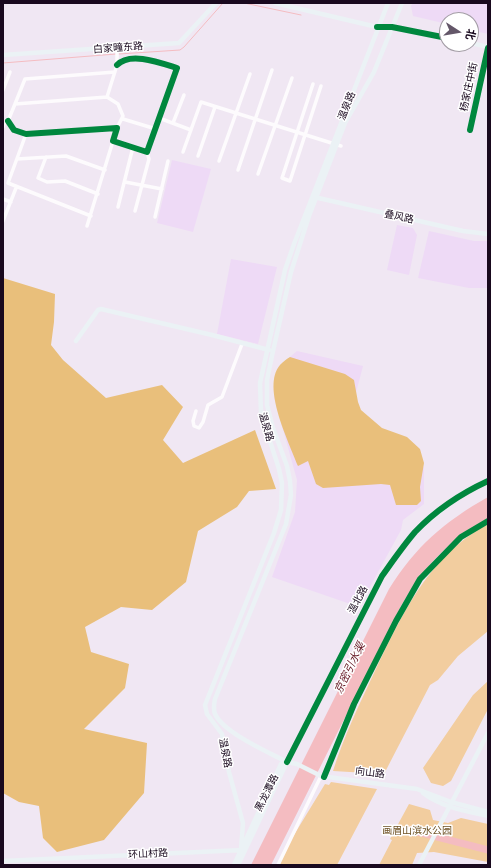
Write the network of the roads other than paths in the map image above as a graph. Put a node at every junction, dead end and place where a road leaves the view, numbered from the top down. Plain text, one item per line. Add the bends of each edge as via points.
1 (216, 3) edge
2 (275, 3) edge
3 (388, 3) edge
4 (402, 3) edge
5 (377, 27) junction
6 (392, 27) junction
7 (439, 36) edge
8 (488, 48) edge
9 (116, 52) junction
10 (3, 55) edge
11 (117, 65) junction
12 (272, 70) dead end
13 (10, 72) dead end
14 (115, 72) junction
15 (250, 74) dead end
16 (292, 78) dead end
17 (314, 84) dead end
18 (321, 86) dead end
19 (3, 90) edge
20 (184, 95) dead end
21 (107, 97) junction
22 (15, 104) junction
23 (215, 107) junction
24 (236, 113) junction
25 (160, 118) junction
26 (123, 119) junction
27 (255, 119) junction
28 (6, 122) edge
29 (172, 123) junction
30 (275, 125) junction
31 (3, 128) edge
32 (117, 128) junction
33 (156, 129) junction
34 (191, 130) junction
35 (470, 130) dead end
36 (297, 132) junction
37 (26, 134) junction
38 (305, 135) junction
39 (113, 141) junction
40 (337, 144) junction
41 (133, 147) junction
42 (147, 152) junction
43 (183, 152) dead end
44 (198, 156) dead end
45 (46, 157) junction
46 (16, 159) junction
47 (168, 161) dead end
48 (219, 161) dead end
49 (105, 170) junction
50 (238, 170) dead end
51 (258, 174) dead end
52 (125, 182) junction
53 (142, 185) junction
54 (16, 188) junction
55 (162, 189) junction
56 (98, 194) junction
57 (313, 197) junction
58 (3, 199) edge
59 (11, 202) junction
60 (118, 208) dead end
61 (135, 211) dead end
62 (90, 216) junction
63 (155, 217) dead end
64 (3, 221) edge
65 (87, 226) dead end
66 (488, 234) edge
67 (76, 341) dead end
68 (242, 344) junction
69 (267, 350) junction
70 (273, 351) junction
71 (196, 411) dead end
72 (488, 481) edge
73 (488, 521) edge
74 (208, 697) junction
75 (215, 699) junction
76 (488, 733) edge
77 (287, 762) junction
78 (297, 764) joint
79 (323, 777) junction
80 (450, 804) junction
81 (488, 812) edge
82 (488, 816) edge
83 (243, 850) junction
84 (3, 861) edge
85 (234, 865) edge
86 (238, 865) edge
87 (278, 865) edge
88 (419, 865) edge

1 - 9 main road, 白家疃东路 via 179,43
2 - 5 main road
3 - 5 main road, 温泉路
4 - 6 main road, 温泉路
5 - 6 main road
5 - 40 main road, 温泉路
6 - 7 main road
6 - 40 main road, 温泉路 via 374,72 345,123
8 - 35 street, 杨家庄中街
9 - 10 main road, 白家疃东路
9 - 11 street
11 - 14 street
11 - 25 street via 124,60 142,59 154,60 177,68
12 - 27 street
13 - 19 street
14 - 21 street
14 - 22 street via 25,79
15 - 24 street
16 - 30 street
17 - 36 street
18 - 38 street
20 - 29 street
21 - 22 street
21 - 26 street via 118,104
22 - 28 street
23 - 24 street
23 - 34 street via 201,102
23 - 44 street
24 - 27 street
24 - 48 street
25 - 29 street
25 - 33 street
26 - 32 street
26 - 33 street
27 - 30 street
27 - 50 street
28 - 31 street
28 - 37 street via 14,130
29 - 34 street
30 - 36 street
30 - 51 street
32 - 37 street
32 - 39 street
33 - 42 street
34 - 43 street
36 - 38 street
36 - 38 street via 282,178 290,181
37 - 46 street
38 - 40 street
39 - 41 street
39 - 49 street
40 - 57 main road, 温泉路
41 - 42 street
41 - 52 street
42 - 53 street via 149,159
45 - 46 street
45 - 49 street via 66,156
45 - 56 street via 38,178 47,182 65,181
46 - 54 street via 8,183
47 - 55 street
49 - 56 street
52 - 53 street
52 - 60 street
53 - 55 street
53 - 61 street
54 - 59 street
54 - 62 street
55 - 63 street
56 - 62 street
57 - 66 main road, 叠风路 via 463,231
57 - 69 main road, 温泉路 via 285,270
57 - 70 main road, 温泉路 via 296,253
58 - 59 street
59 - 64 street
62 - 65 street
67 - 68 main road via 101,309
68 - 69 main road
68 - 71 street via 222,397 208,405 199,428 194,426 193,421
69 - 70 main road
69 - 74 main road, 温泉路 via 259,396 264,426 281,476 281,510
70 - 75 main road, 温泉路 via 267,405 287,466 291,488 290,503 283,531
72 - 77 main road, 温北路 via 464,492 416,532 382,576
73 - 79 street via 461,538 420,579 354,704
74 - 75 main road via 210,702
74 - 83 main road, 温泉路 via 205,710 222,734 229,772 240,808
75 - 77 main road, 温泉路 via 216,716 228,729
76 - 80 main road
77 - 78 main road, 温泉路
77 - 83 main road, 黑龙潭路
78 - 79 main road, 向山路
79 - 80 main road, 向山路 via 417,788
79 - 87 street
80 - 81 main road, 向山路
80 - 82 main road, 向山路
80 - 88 main road
83 - 84 main road, 环山村路
83 - 85 main road, 黑龙潭路
83 - 86 main road, 黑龙潭路

